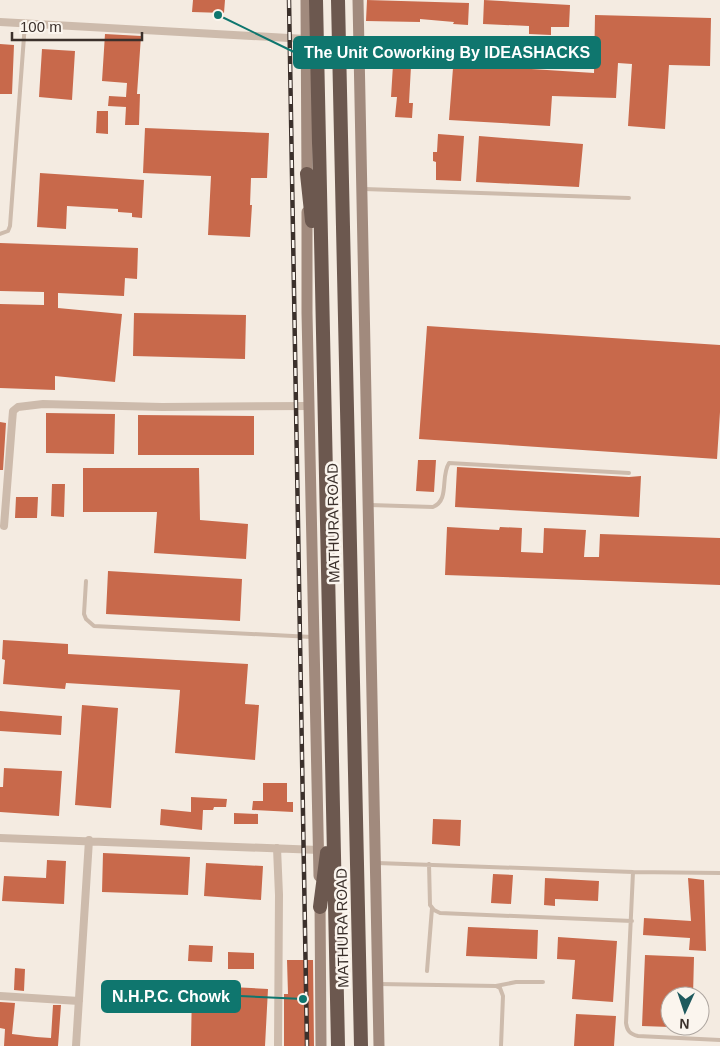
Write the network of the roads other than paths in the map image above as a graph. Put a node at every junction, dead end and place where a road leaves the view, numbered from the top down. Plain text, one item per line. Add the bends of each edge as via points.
1 (306, 0) edge
2 (316, 0) edge
3 (338, 0) edge
4 (358, 0) edge
5 (0, 22) edge
6 (25, 23) junction
7 (306, 39) junction
8 (307, 174) junction
9 (361, 189) junction
10 (629, 198) dead end
11 (0, 234) edge
12 (322, 276) junction
13 (309, 406) junction
14 (629, 473) dead end
15 (368, 504) junction
16 (4, 526) dead end
17 (86, 581) dead end
18 (315, 637) junction
19 (333, 810) junction
20 (0, 838) edge
21 (89, 840) junction
22 (278, 848) junction
23 (319, 850) junction
24 (375, 863) junction
25 (429, 864) junction
26 (633, 872) junction
27 (720, 873) edge
28 (320, 907) junction
29 (432, 908) junction
30 (632, 921) junction
31 (427, 971) dead end
32 (543, 982) dead end
33 (377, 984) junction
34 (496, 986) junction
35 (0, 996) edge
36 (79, 1001) junction
37 (720, 1040) edge
38 (76, 1046) edge
39 (278, 1046) edge
40 (321, 1046) edge
41 (338, 1046) edge
42 (361, 1046) edge
43 (379, 1046) edge
44 (501, 1046) edge

1 - 7 main road
2 - 12 highway
3 - 42 highway, MATHURA ROAD
4 - 9 main road
5 - 6 street
6 - 7 street
6 - 11 lane via 10,226 8,231
7 - 8 main road
8 - 12 highway via 314,248
8 - 13 main road
9 - 10 lane
9 - 15 main road
12 - 19 highway, MATHURA ROAD
13 - 16 street via 43,404 18,407 13,411
13 - 18 main road
14 - 15 lane via 449,464 445,469 440,504 433,507
15 - 24 main road
17 - 18 lane via 84,614 94,626
18 - 23 main road
19 - 28 highway
19 - 41 highway, MATHURA ROAD
20 - 21 street
21 - 22 street
21 - 36 street
22 - 23 street
22 - 39 street
23 - 28 main road
24 - 25 lane
24 - 33 main road
25 - 26 lane
25 - 29 lane
26 - 27 lane
26 - 30 lane
28 - 40 main road
29 - 30 lane via 444,913
29 - 31 lane
30 - 37 lane via 626,1023 629,1033
32 - 34 lane
33 - 34 lane
33 - 43 main road
34 - 44 lane via 503,996
35 - 36 street
36 - 38 street

